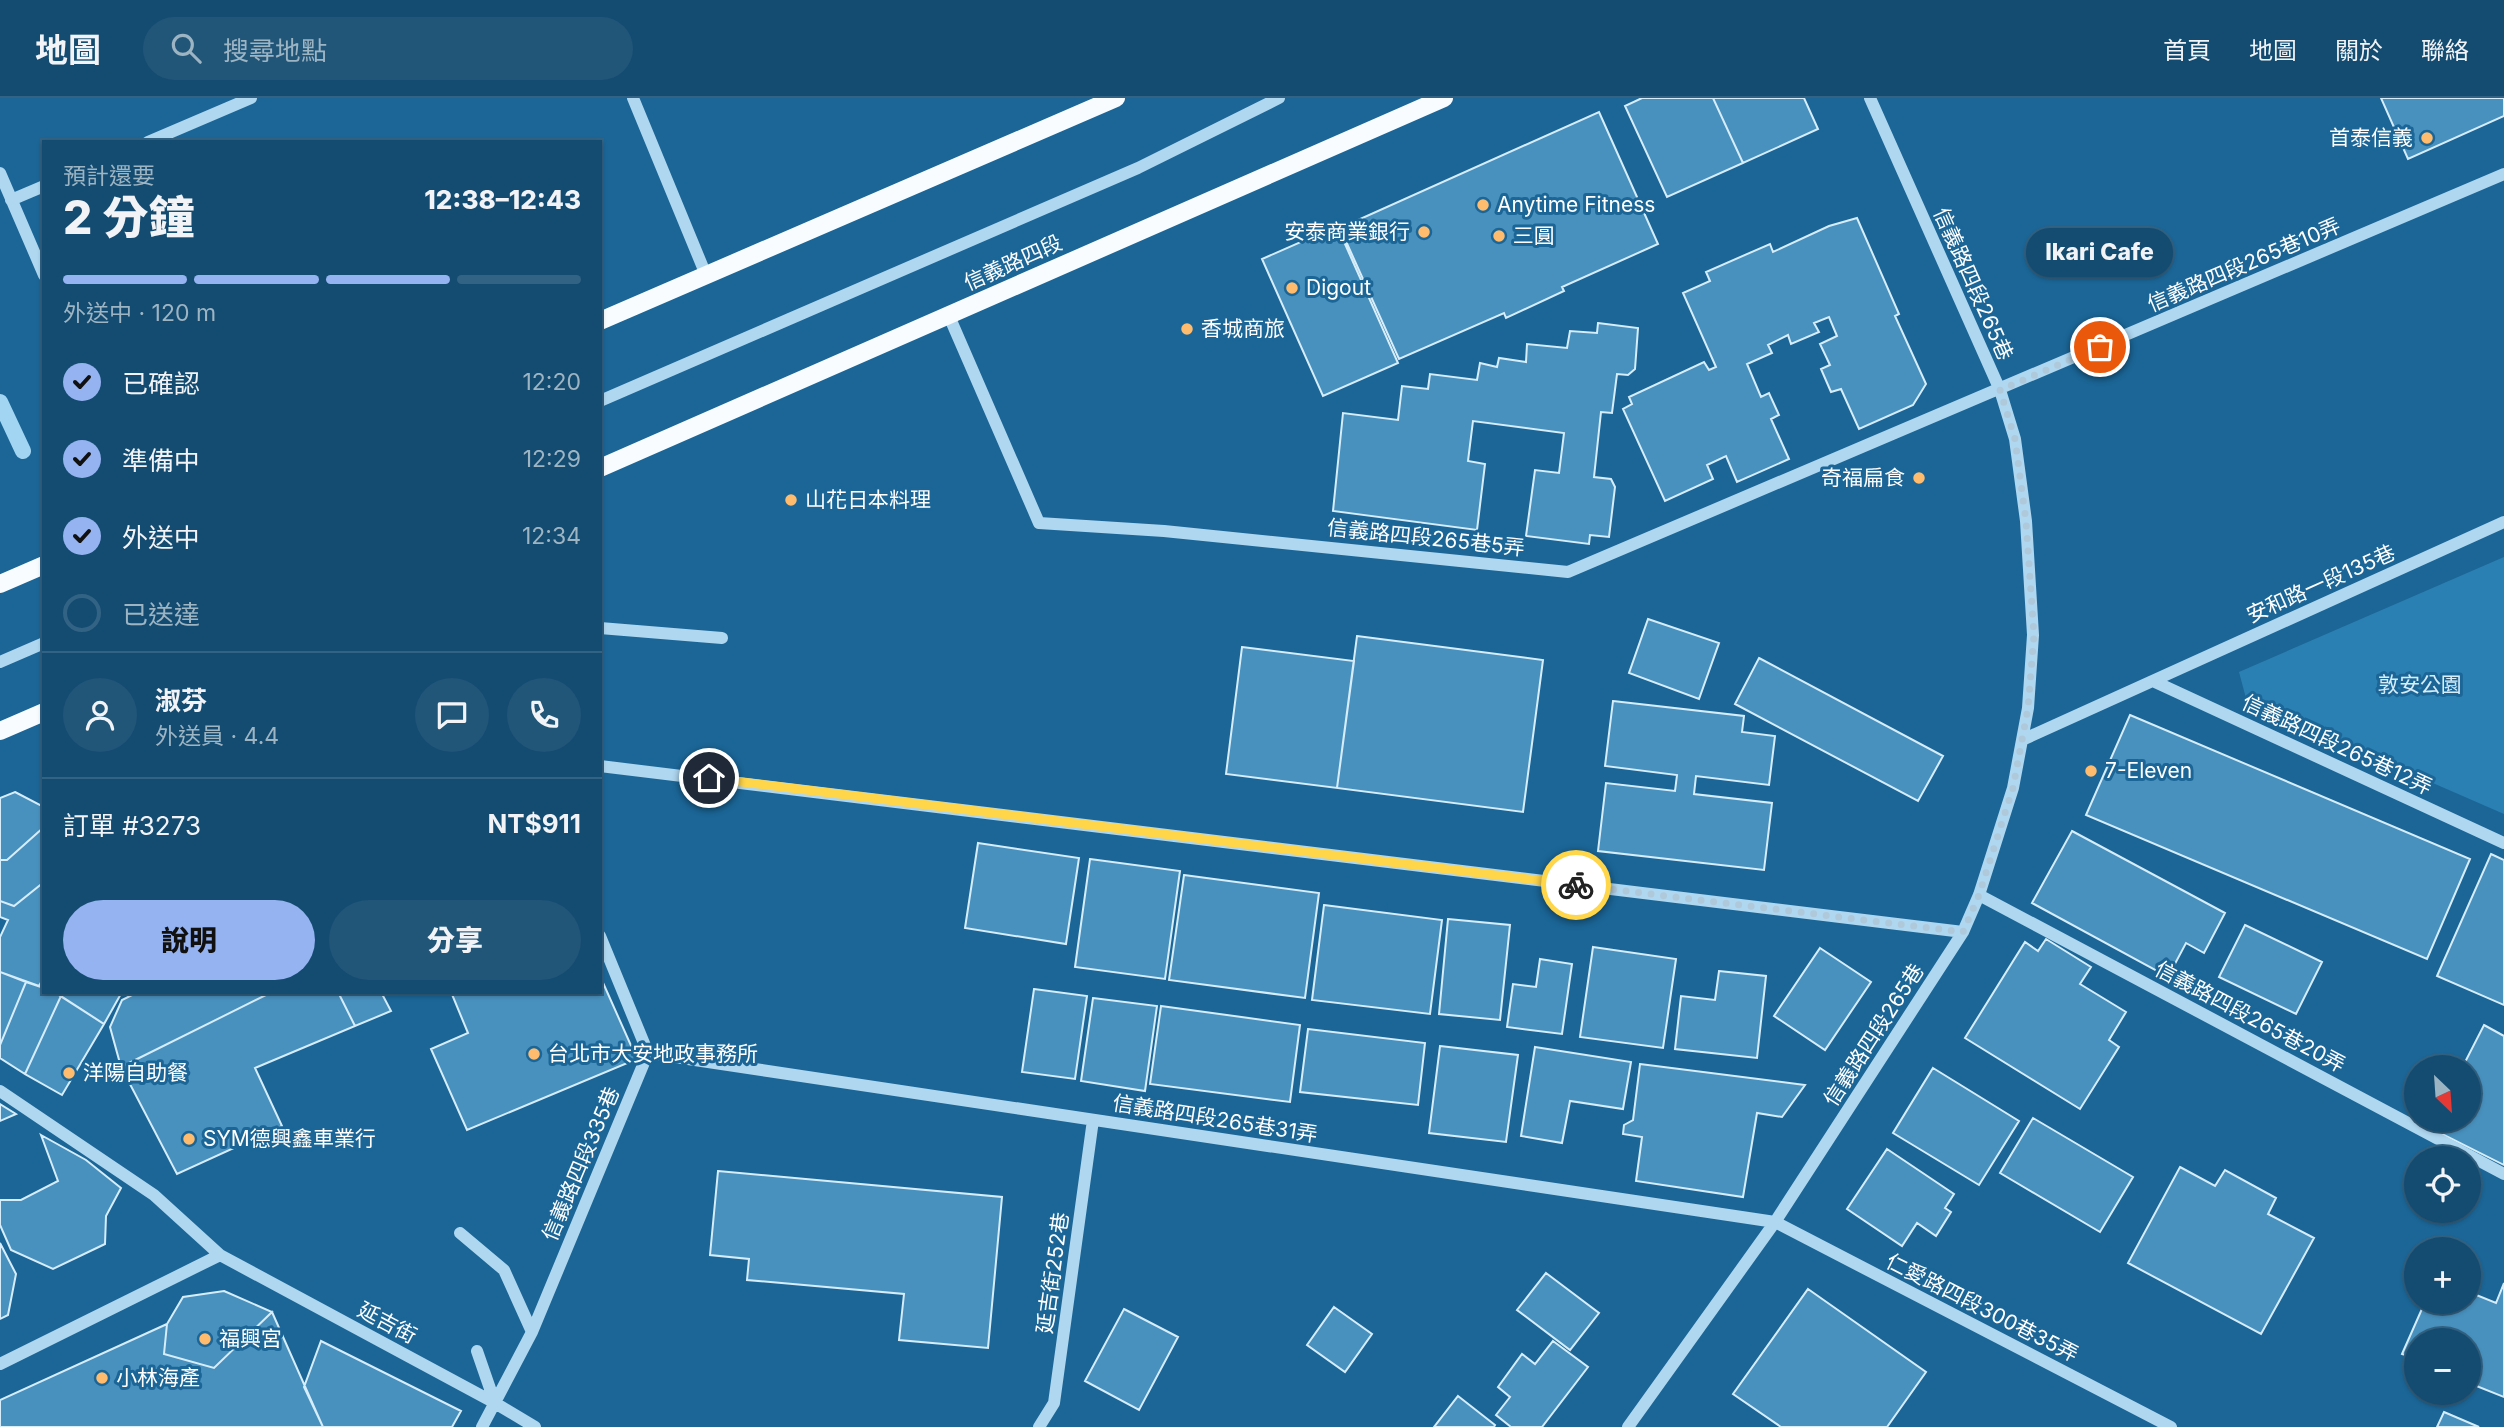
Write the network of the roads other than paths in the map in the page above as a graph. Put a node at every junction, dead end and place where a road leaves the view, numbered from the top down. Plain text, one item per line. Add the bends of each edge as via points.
1 (251, 98) edge
2 (633, 98) edge
3 (1116, 98) edge
4 (1279, 98) edge
5 (1444, 98) edge
6 (1870, 98) edge
7 (153, 140) edge
8 (0, 173) edge
9 (2504, 174) edge
10 (42, 187) edge
11 (11, 200) junction
12 (42, 270) edge
13 (706, 275) junction
14 (949, 316) junction
15 (602, 320) edge
16 (2000, 390) junction
17 (602, 400) edge
18 (602, 467) edge
19 (2504, 522) edge
20 (42, 566) edge
21 (0, 584) edge
22 (602, 628) edge
23 (722, 638) dead end
24 (42, 643) edge
25 (0, 662) edge
26 (2154, 681) junction
27 (42, 713) edge
28 (0, 732) edge
29 (2022, 740) junction
30 (602, 765) edge
31 (2504, 843) edge
32 (1979, 895) junction
33 (1963, 932) junction
34 (602, 941) edge
35 (648, 1053) junction
36 (0, 1091) edge
37 (1093, 1120) junction
38 (2504, 1174) edge
39 (1775, 1222) junction
40 (460, 1233) dead end
41 (220, 1255) junction
42 (532, 1332) junction
43 (477, 1351) dead end
44 (0, 1364) edge
45 (495, 1403) junction
46 (482, 1427) edge
47 (534, 1427) edge
48 (1039, 1427) edge
49 (1628, 1427) edge
50 (2171, 1427) edge

1 - 7 street
2 - 13 street
3 - 13 main road
4 - 17 street, 信義路四段 via 1138,167
5 - 14 main road, 信義路四段
6 - 16 street, 信義路四段265巷
8 - 11 street
9 - 16 street, 信義路四段265巷10弄
10 - 11 street
11 - 12 street
13 - 15 main road
14 - 16 street, 信義路四段265巷5弄 via 1039,523 1164,531 1568,572
14 - 18 main road, 信義路四段
16 - 29 street, 信義路四段265巷 via 2015,439 2034,635
19 - 26 street, 安和路一段135巷
20 - 21 main road
22 - 23 street
24 - 25 street
26 - 29 street, 安和路一段135巷
26 - 31 street, 信義路四段265巷12弄
27 - 28 main road
29 - 32 street, 信義路四段265巷 via 2013,788
30 - 33 street
32 - 33 street, 信義路四段265巷
32 - 38 street, 信義路四段265巷20弄
33 - 39 street, 信義路四段265巷
34 - 35 street
35 - 37 street, 信義路四段265巷31弄
35 - 42 street, 信義路四段335巷
36 - 41 street, 延吉街 via 155,1195
37 - 39 street, 信義路四段265巷31弄
37 - 48 street, 延吉街252巷 via 1054,1403
39 - 49 street, 信義路四段265巷
39 - 50 street, 仁愛路四段300巷35弄
40 - 42 street via 504,1270
41 - 44 street
41 - 45 street, 延吉街
42 - 45 street, 信義路四段335巷
43 - 45 street
45 - 46 street, 信義路四段335巷
45 - 47 street, 延吉街

